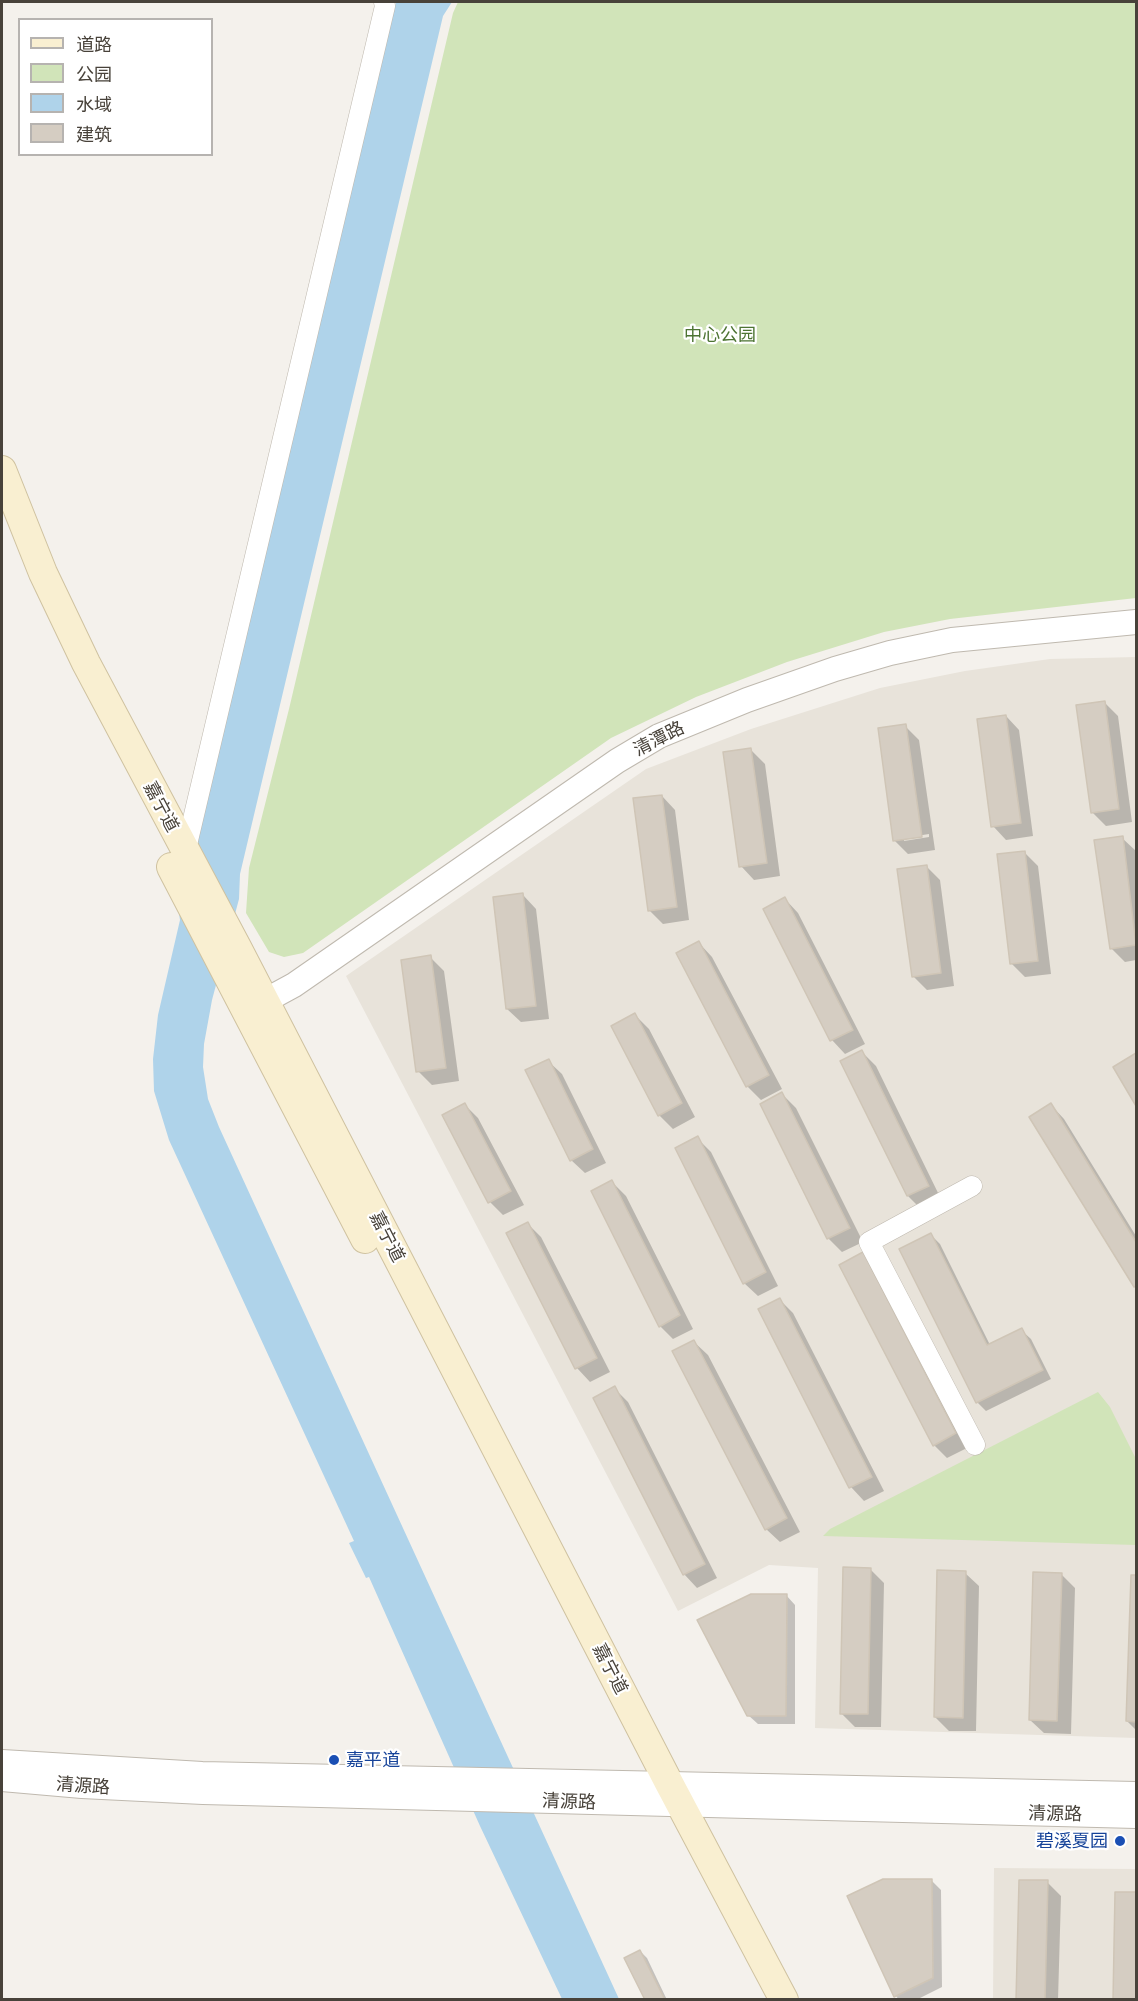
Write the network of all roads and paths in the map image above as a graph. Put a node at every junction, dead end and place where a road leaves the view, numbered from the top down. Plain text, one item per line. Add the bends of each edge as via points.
1 (384, 2) edge
2 (2, 470) edge
3 (2, 514) edge
4 (1137, 622) edge
5 (181, 866) junction
6 (255, 1007) junction
7 (972, 1186) dead end
8 (975, 1445) dead end
9 (2, 1762) edge
10 (2, 1779) edge
11 (445, 1788) junction
12 (665, 1794) junction
13 (1137, 1794) edge
14 (1137, 1816) edge
15 (762, 2000) edge
16 (784, 2000) edge

1 - 5 street
2 - 5 main road, 嘉宁道 via 34,552
3 - 5 main road, 嘉宁道 via 50,626
4 - 6 street, 清潭路 via 952,640 890,652 747,700 659,736 617,761 294,985
5 - 6 main road, 嘉宁道
6 - 12 main road, 嘉宁道
7 - 8 street via 869,1242
9 - 11 street, 清源路
10 - 11 street, 清源路 via 124,1789
11 - 12 street, 清源路
12 - 13 street, 清源路
12 - 14 street, 清源路
12 - 15 main road, 嘉宁道
12 - 16 main road, 嘉宁道

